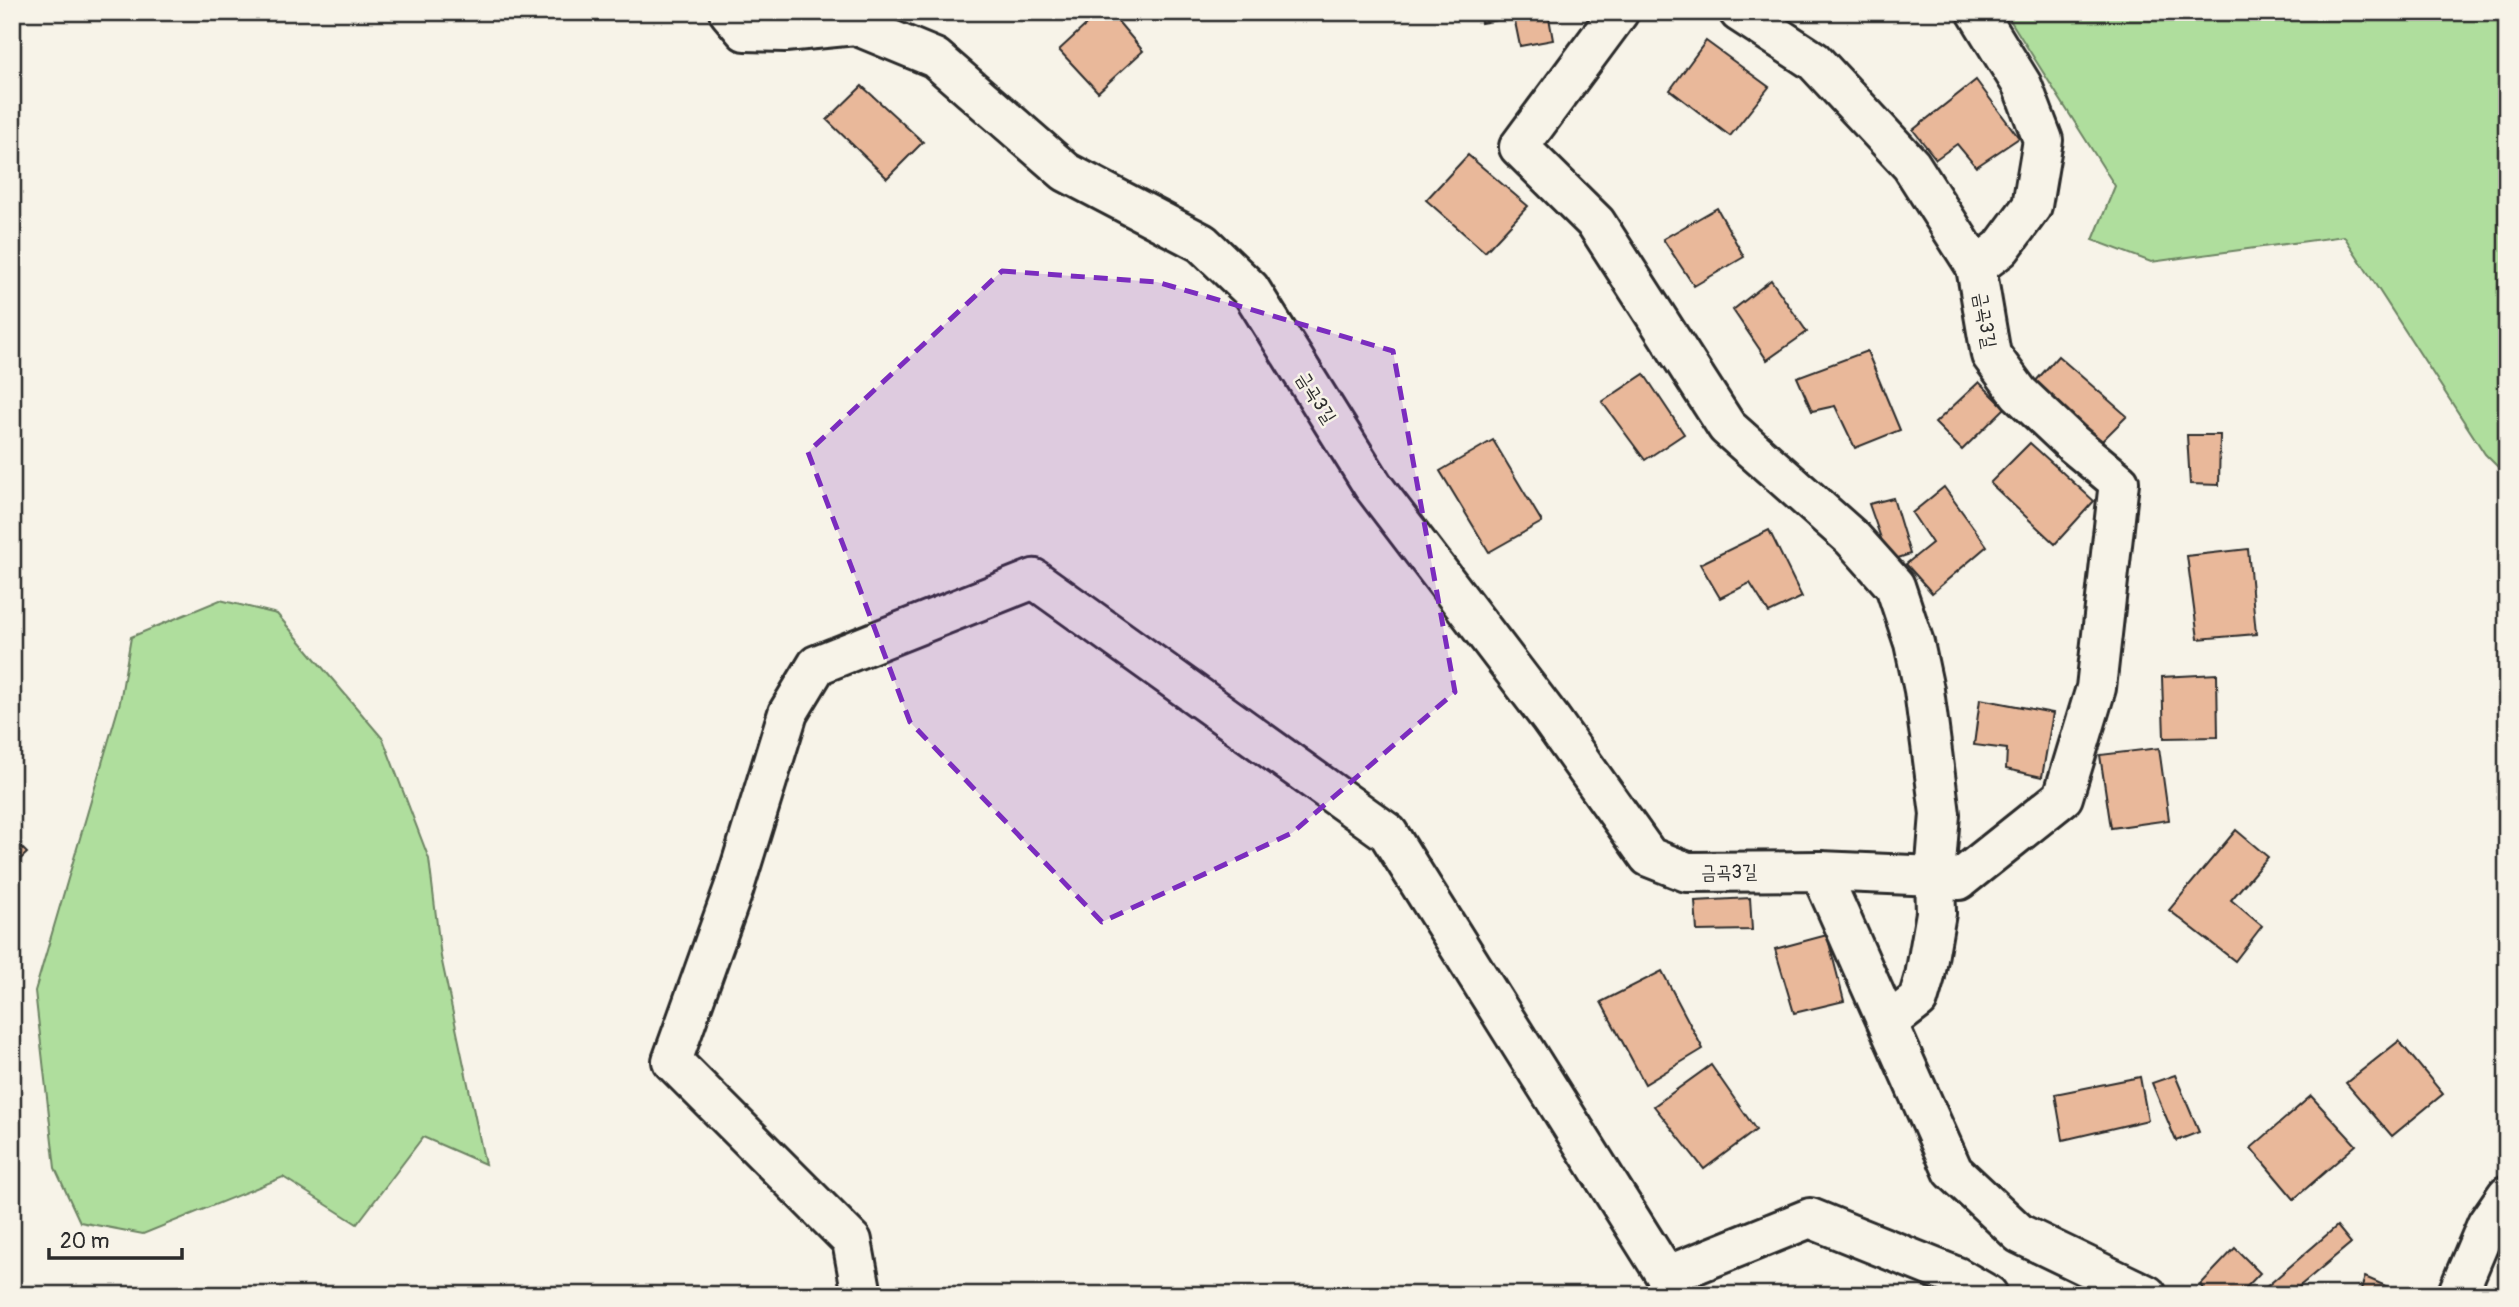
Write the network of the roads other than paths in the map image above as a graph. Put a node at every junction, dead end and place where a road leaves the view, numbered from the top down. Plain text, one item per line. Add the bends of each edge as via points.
1 (729, 12) edge
2 (1619, 12) edge
3 (1739, 12) edge
4 (1977, 12) edge
5 (1976, 267) junction
6 (1821, 871) junction
7 (1935, 876) junction
8 (1888, 1023) junction
9 (2507, 1195) edge
10 (1962, 1289) edge
11 (862, 1295) edge
12 (2147, 1295) edge
13 (2457, 1295) edge

1 - 6 lane, 금곡3길 via 745,31 855,25 934,58 1066,172 1202,243 1250,289 1373,486 1550,718 1648,858 1687,872
2 - 7 lane via 1519,147 1596,223 1727,427 1852,538 1895,586 1924,690 1940,814
3 - 5 lane, 금곡3길 via 1814,61 1912,165
4 - 5 lane, 금곡3길 via 2022,85 2043,140 2032,206 2001,248
5 - 7 lane, 금곡3길 via 1991,355 2019,393 2119,482 2096,688 2063,797 1959,880
6 - 7 lane, 금곡3길
6 - 8 lane
7 - 8 lane via 1936,913 1918,1000
8 - 12 lane via 1952,1171 2020,1234
9 - 13 lane via 2487,1224
10 - 11 lane via 1810,1218 1666,1276 1388,833 1034,579 817,665 788,713 734,888 671,1060 852,1241

